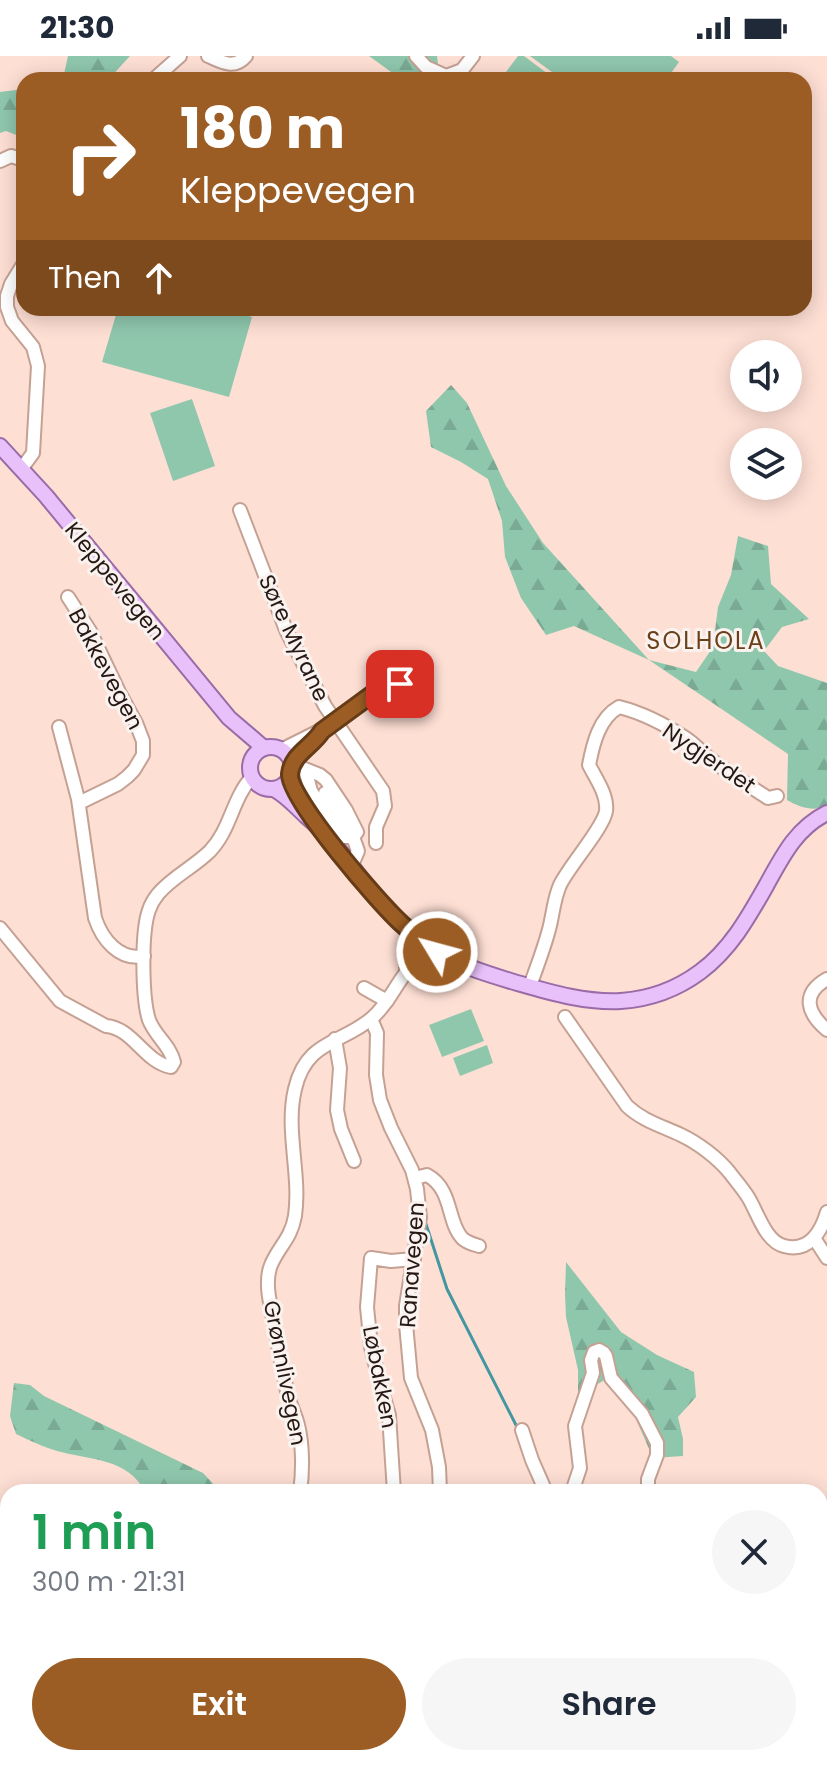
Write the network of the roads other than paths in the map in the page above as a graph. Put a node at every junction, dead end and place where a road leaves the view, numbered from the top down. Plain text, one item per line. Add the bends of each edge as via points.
1 (180, 56) edge
2 (208, 56) edge
3 (246, 56) edge
4 (416, 56) edge
5 (473, 56) edge
6 (162, 72) edge
7 (437, 72) edge
8 (457, 72) edge
9 (16, 276) edge
10 (0, 446) edge
11 (22, 468) junction
12 (240, 510) dead end
13 (68, 597) dead end
14 (416, 686) dead end
15 (229, 718) junction
16 (334, 721) junction
17 (59, 727) dead end
18 (322, 731) junction
19 (264, 748) junction
20 (281, 750) junction
21 (251, 759) junction
22 (294, 770) junction
23 (252, 777) junction
24 (274, 789) junction
25 (777, 796) dead end
26 (79, 803) junction
27 (827, 813) edge
28 (313, 821) junction
29 (353, 837) junction
30 (376, 843) dead end
31 (351, 867) junction
32 (0, 928) edge
33 (417, 937) junction
34 (430, 947) junction
35 (144, 956) junction
36 (406, 972) junction
37 (827, 979) edge
38 (530, 986) junction
39 (364, 988) dead end
40 (387, 1001) junction
41 (565, 1017) dead end
42 (371, 1019) junction
43 (827, 1030) edge
44 (335, 1039) junction
45 (354, 1161) dead end
46 (415, 1178) junction
47 (827, 1212) edge
48 (814, 1238) junction
49 (479, 1246) dead end
50 (827, 1258) edge
51 (414, 1259) junction
52 (522, 1430) dead end
53 (300, 1484) edge
54 (393, 1484) edge
55 (440, 1484) edge
56 (542, 1484) edge
57 (575, 1484) edge
58 (648, 1484) edge

1 - 6 street
2 - 3 street via 230,64
4 - 7 street
5 - 8 street
9 - 11 street via 7,307 33,347 38,366 33,453
10 - 11 main road, Kleppevegen
11 - 15 main road, Kleppevegen
12 - 16 street, Søre Myrane via 286,630
13 - 26 street, Bakkevegen via 143,741 143,755 127,777
14 - 16 street, Søre Myrane via 382,687
15 - 19 main road, Kleppevegen
15 - 21 main road, Kleppevegen
16 - 18 street
16 - 30 street via 384,794
17 - 26 street
18 - 20 street
18 - 22 street via 297,756
19 - 20 main road
19 - 21 main road
20 - 22 main road
21 - 23 main road
22 - 24 main road
22 - 28 main road
22 - 29 street via 339,834
22 - 29 street via 326,780 353,823
23 - 24 main road via 261,787
23 - 35 street via 223,835 152,902
24 - 28 main road
25 - 38 street, Nygjerdet via 768,798 659,723 619,707 610,711 589,765 605,799 605,816 559,887
26 - 35 street via 99,929 119,952
27 - 38 main road via 791,844 724,951 684,982 649,996 612,1001
28 - 31 main road
29 - 31 street via 358,851
31 - 33 main road
32 - 35 street via 60,1001 123,1031 170,1067 172,1053 146,1008
33 - 34 main road
33 - 36 street, Grønnlivegen
34 - 36 street, Grønnlivegen
34 - 38 main road via 465,966
36 - 40 street, Grønnlivegen
37 - 43 street via 814,989 809,1007
39 - 40 street
40 - 42 street, Grønnlivegen
41 - 48 street via 627,1106 650,1123 692,1141 728,1170 774,1241 789,1247
42 - 44 street, Grønnlivegen
42 - 46 street, Ranavegen via 377,1033 380,1100
44 - 45 street via 340,1068 337,1110
44 - 53 street, Grønnlivegen via 299,1074 292,1129 294,1219 268,1277 287,1394 300,1433
46 - 49 street, Ranavegen via 432,1177 449,1204 458,1234
46 - 51 street, Ranavegen via 420,1217
47 - 48 street
48 - 50 street
51 - 54 street, Løbakken via 371,1258 366,1302 371,1347 389,1415
51 - 55 street, Ranavegen via 406,1306 411,1378 432,1430
52 - 56 street
57 - 58 street via 580,1468 575,1426 593,1373 591,1360 600,1350 611,1378 645,1420 658,1448

